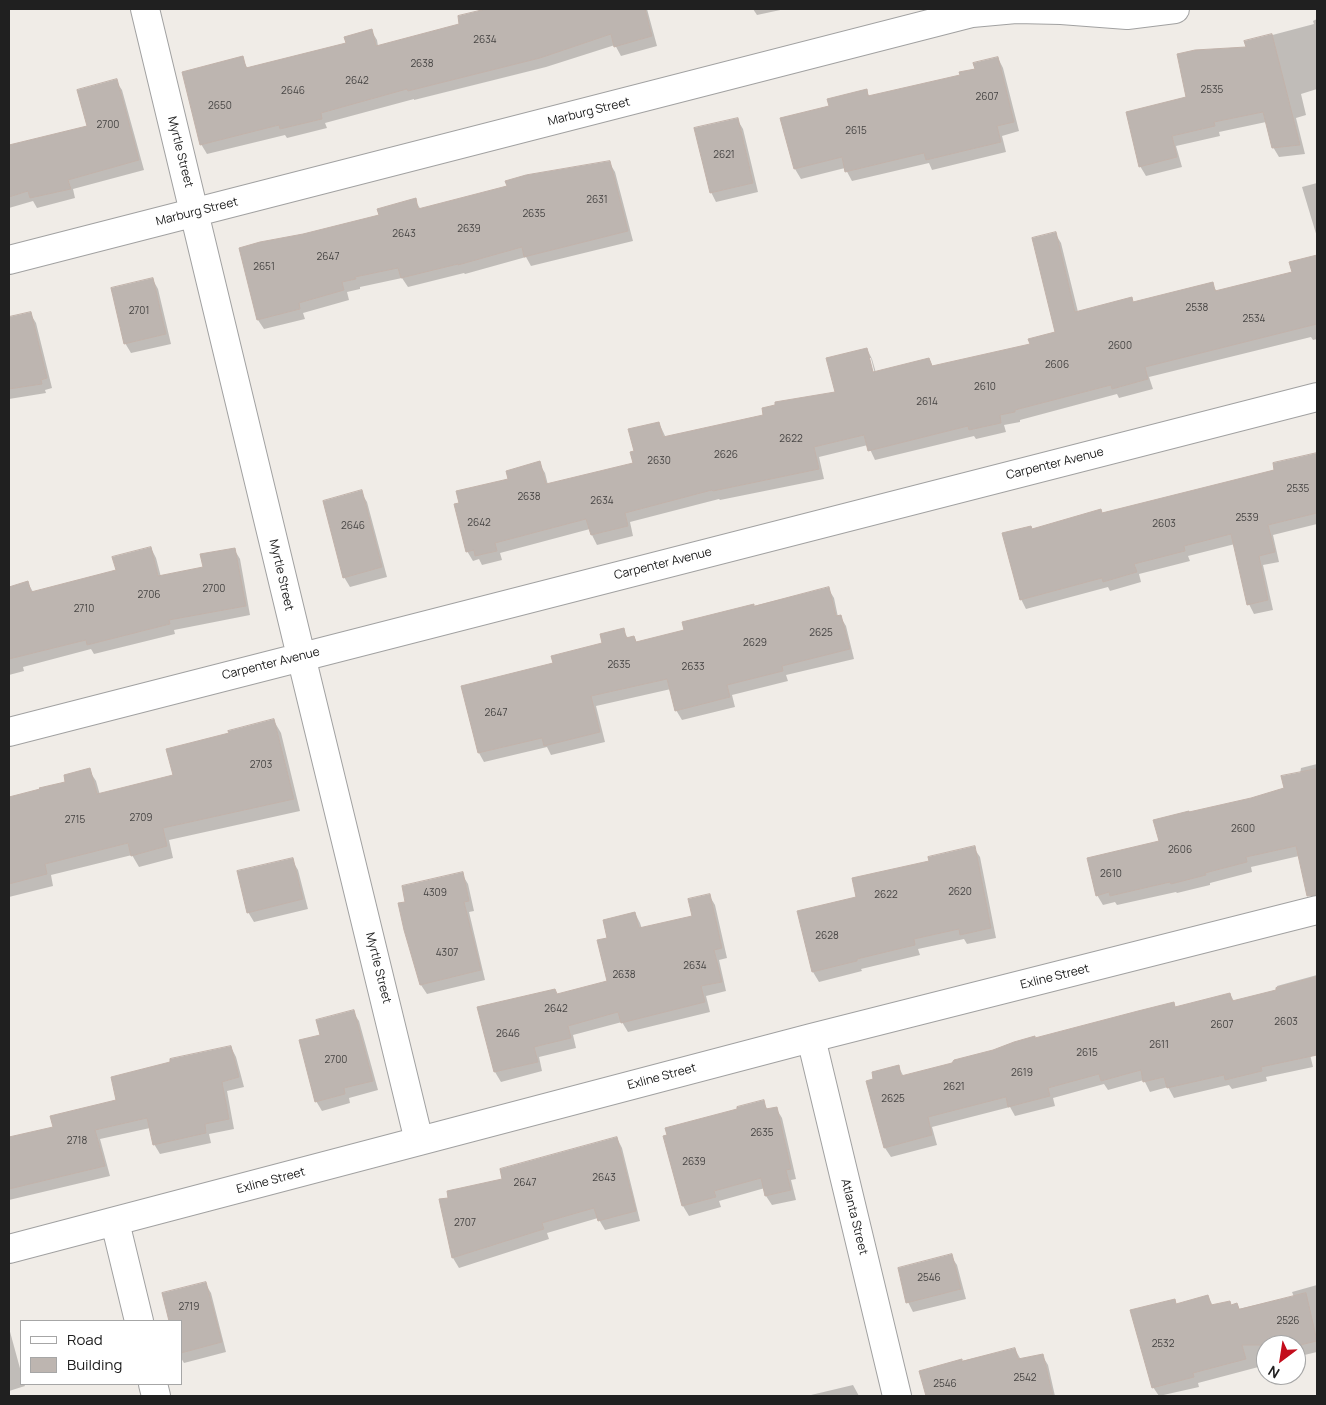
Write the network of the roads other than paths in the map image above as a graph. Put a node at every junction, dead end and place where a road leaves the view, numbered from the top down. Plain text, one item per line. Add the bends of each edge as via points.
1 (145, 9) edge
2 (1174, 9) edge
3 (194, 213) junction
4 (9, 260) edge
5 (1317, 397) edge
6 (301, 656) junction
7 (9, 732) edge
8 (1317, 910) edge
9 (811, 1038) junction
10 (419, 1141) junction
11 (115, 1222) junction
12 (9, 1249) edge
13 (139, 1320) edge
14 (897, 1396) edge

1 - 3 street, Myrtle Street
2 - 3 street, Marburg Street via 1127,16 1016,9 972,13
3 - 4 street, Marburg Street
3 - 6 street, Myrtle Street
5 - 6 street, Carpenter Avenue
6 - 7 street, Carpenter Avenue
6 - 10 street, Myrtle Street
8 - 9 street, Exline Street
9 - 10 street, Exline Street
9 - 14 street, Atlanta Street
10 - 11 street, Exline Street
11 - 12 street, Exline Street
11 - 13 street

